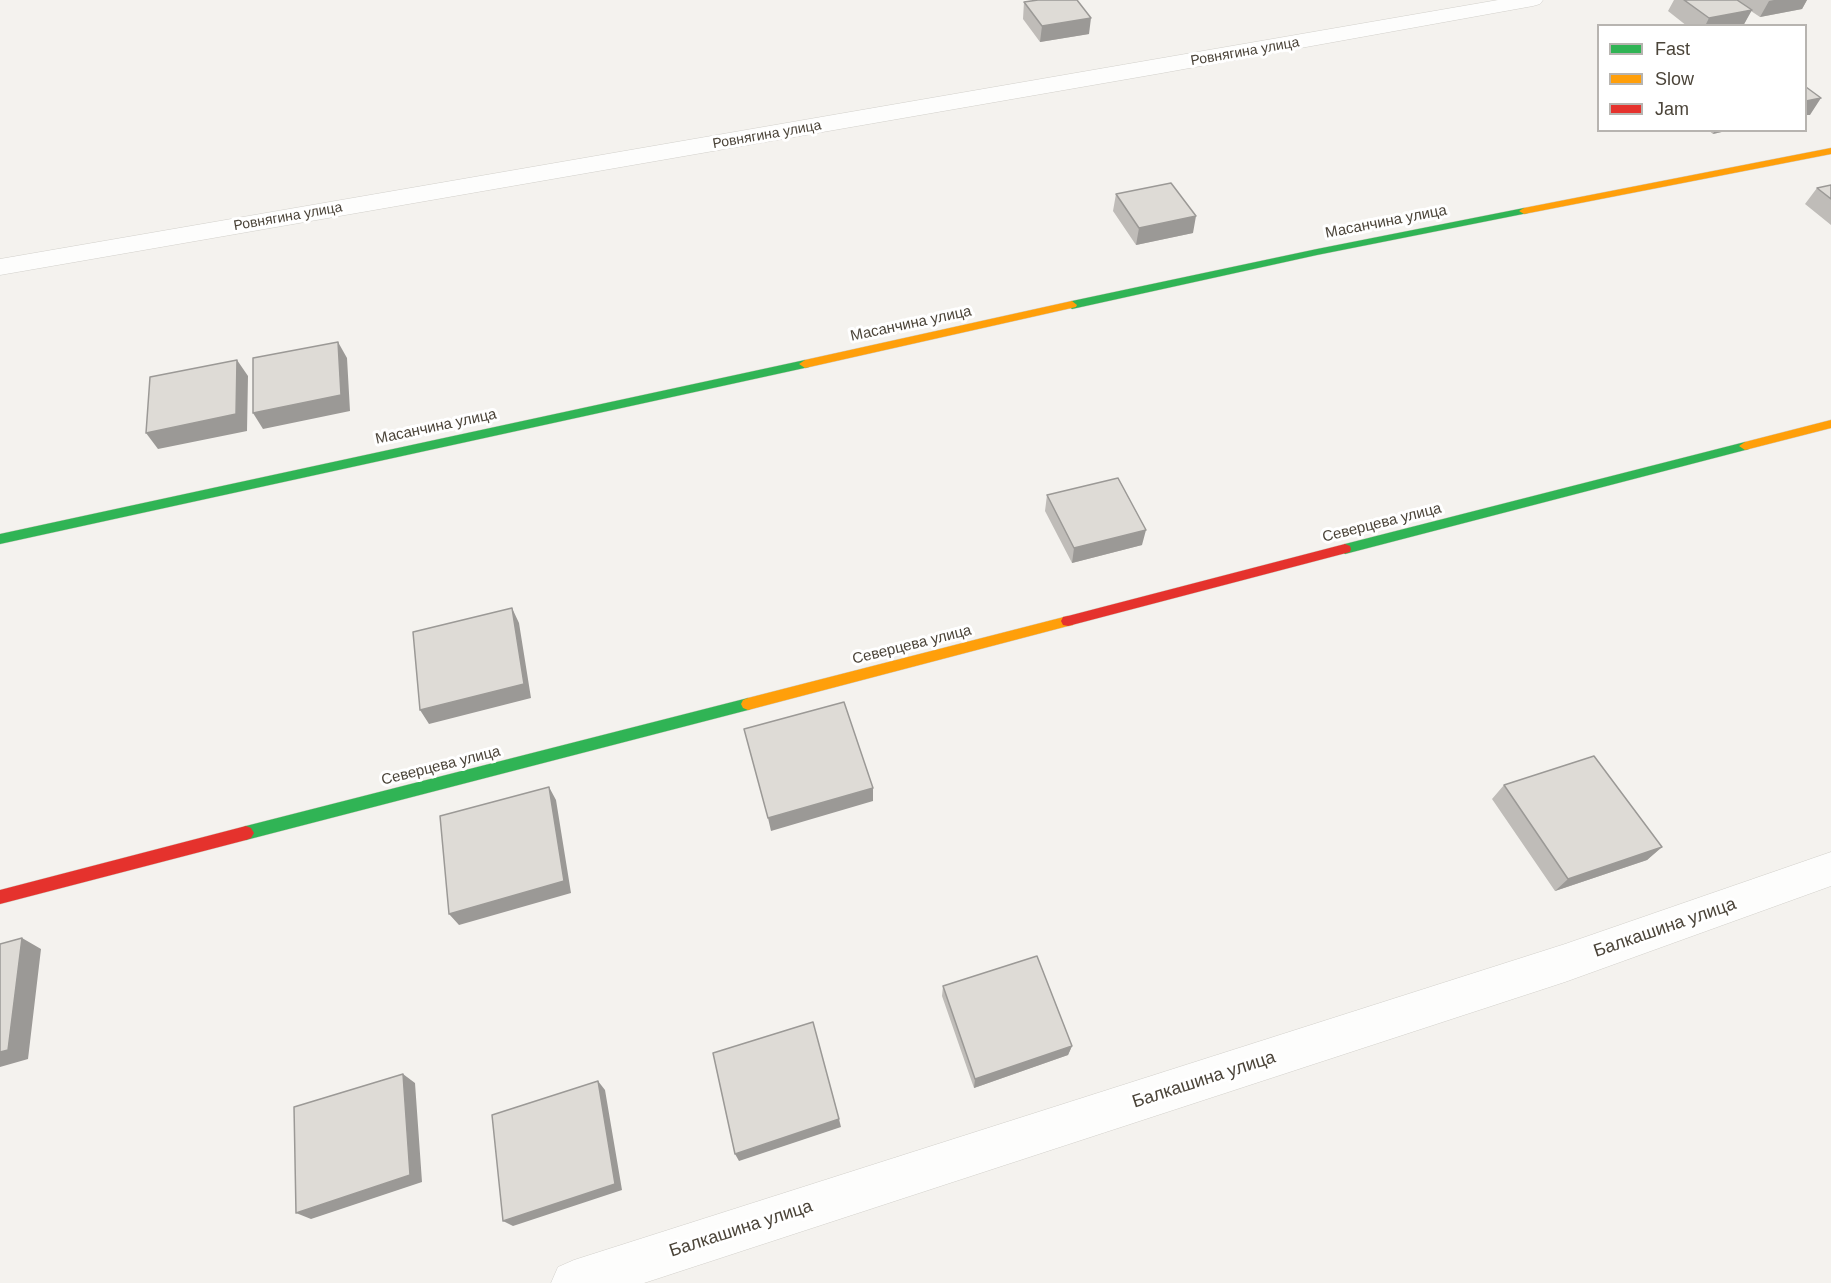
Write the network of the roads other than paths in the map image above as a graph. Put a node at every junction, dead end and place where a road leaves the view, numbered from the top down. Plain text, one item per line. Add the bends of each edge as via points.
1 (1533, 0) edge
2 (1831, 151) edge
3 (0, 267) edge
4 (1831, 424) edge
5 (0, 539) edge
6 (1831, 869) edge
7 (0, 897) edge
8 (574, 1283) edge

1 - 3 street, Ровнягина улица
2 - 5 street, Масанчина улица via 1317,252
4 - 7 street, Северцева улица
6 - 8 street, Балкашина улица via 1565,963

